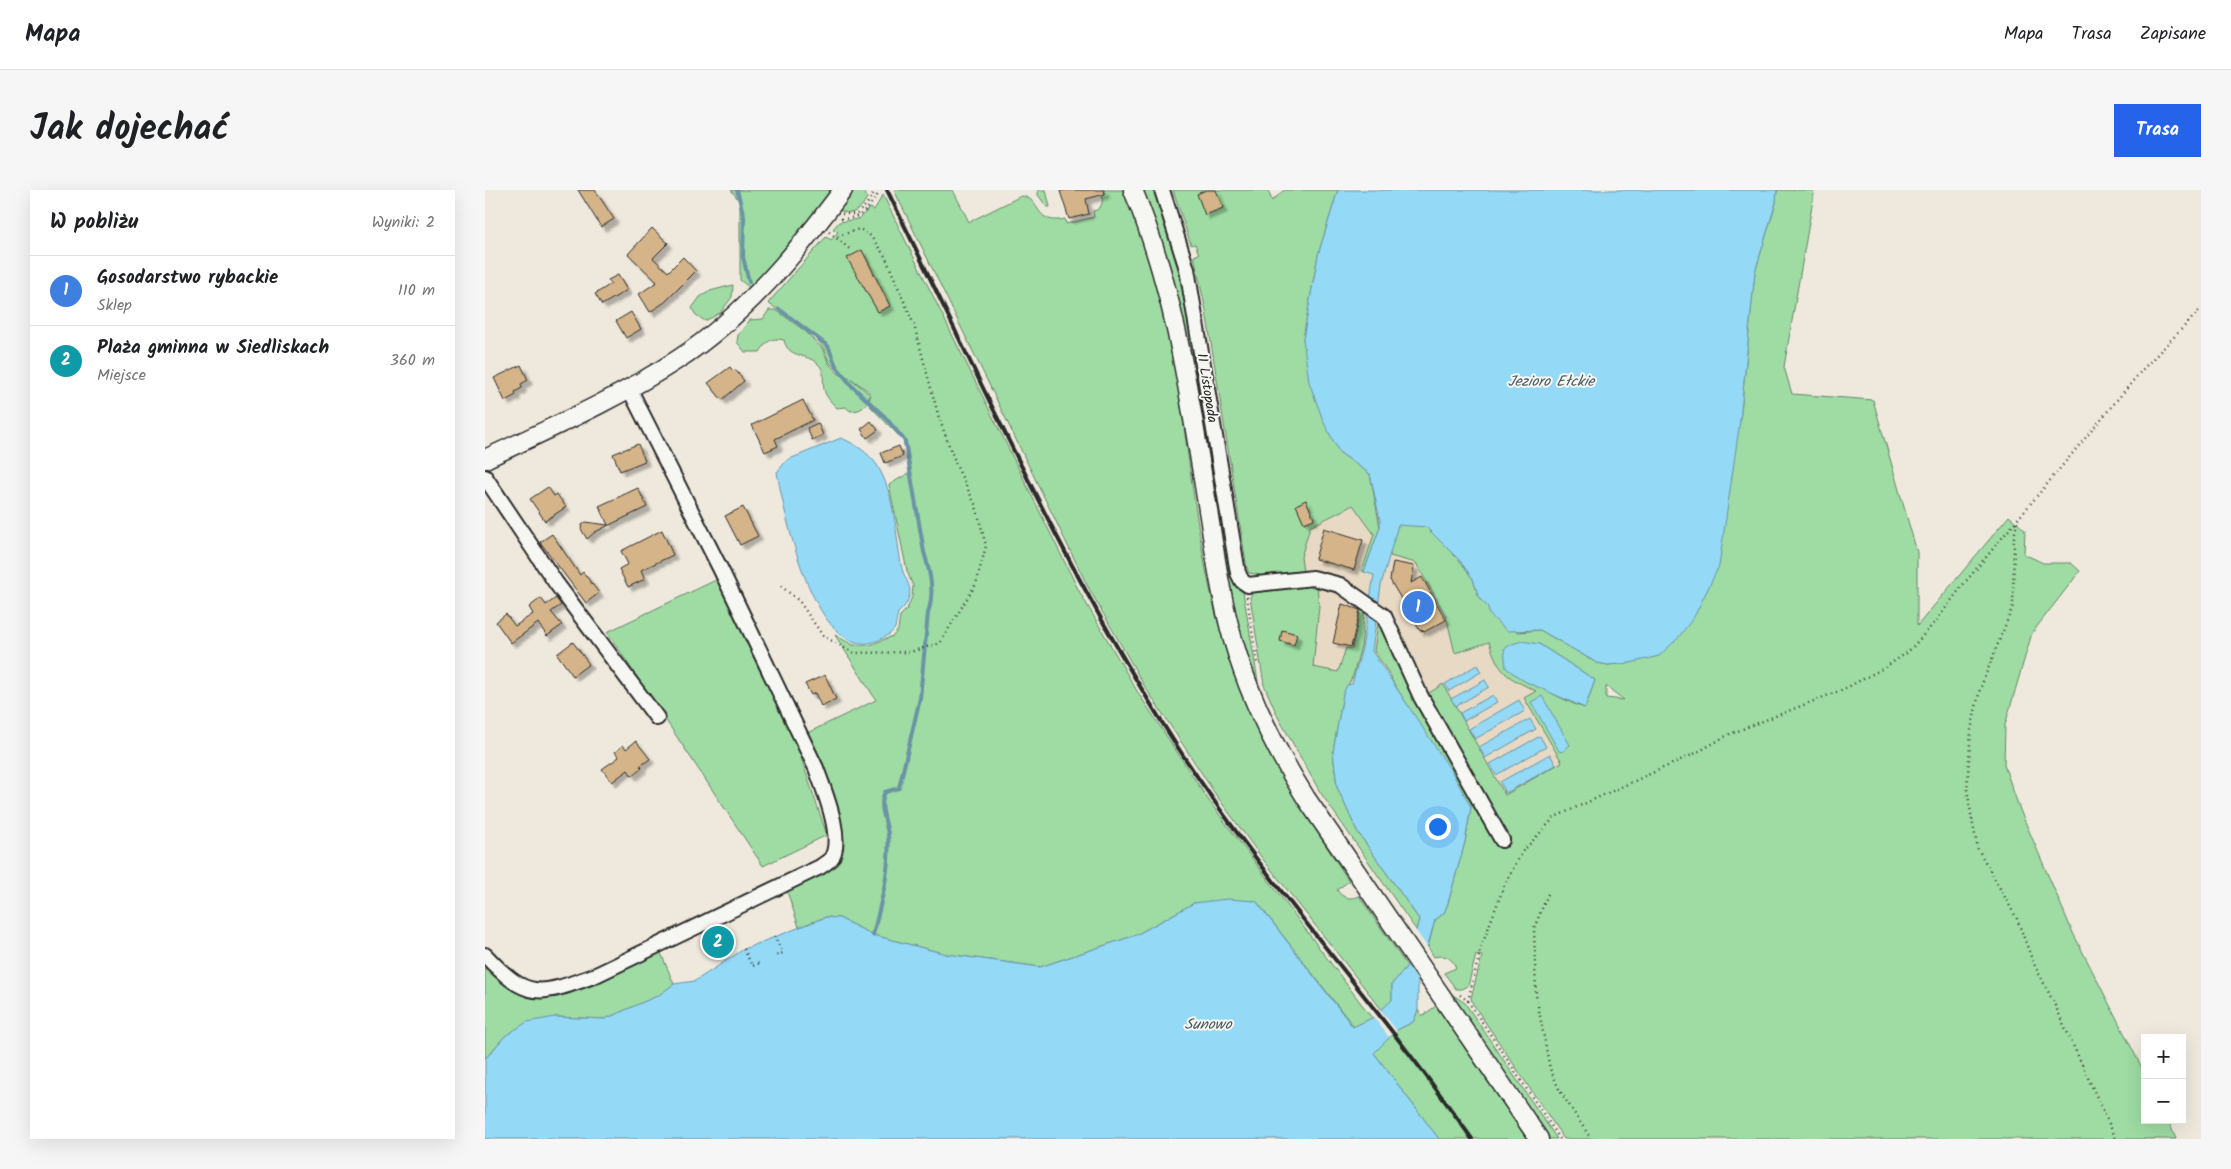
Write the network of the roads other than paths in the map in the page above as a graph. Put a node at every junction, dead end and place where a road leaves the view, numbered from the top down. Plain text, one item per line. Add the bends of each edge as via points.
1 (843, 190) edge
2 (1133, 190) edge
3 (1162, 190) edge
4 (629, 388) junction
5 (485, 459) edge
6 (485, 477) edge
7 (657, 718) dead end
8 (1502, 840) dead end
9 (485, 955) edge
10 (1539, 1139) edge

1 - 4 main road via 760,291 681,357
2 - 10 main road via 1159,260 1174,315 1220,584 1239,658 1257,707 1287,767
3 - 8 street, 11 Listopada via 1187,269 1238,573 1242,581 1248,585 1313,578 1340,585 1384,616 1421,697
4 - 5 main road
4 - 9 street via 721,570 815,768 826,797 836,837 835,848 830,860 820,866 595,975 550,991 521,988
6 - 7 street via 556,584

